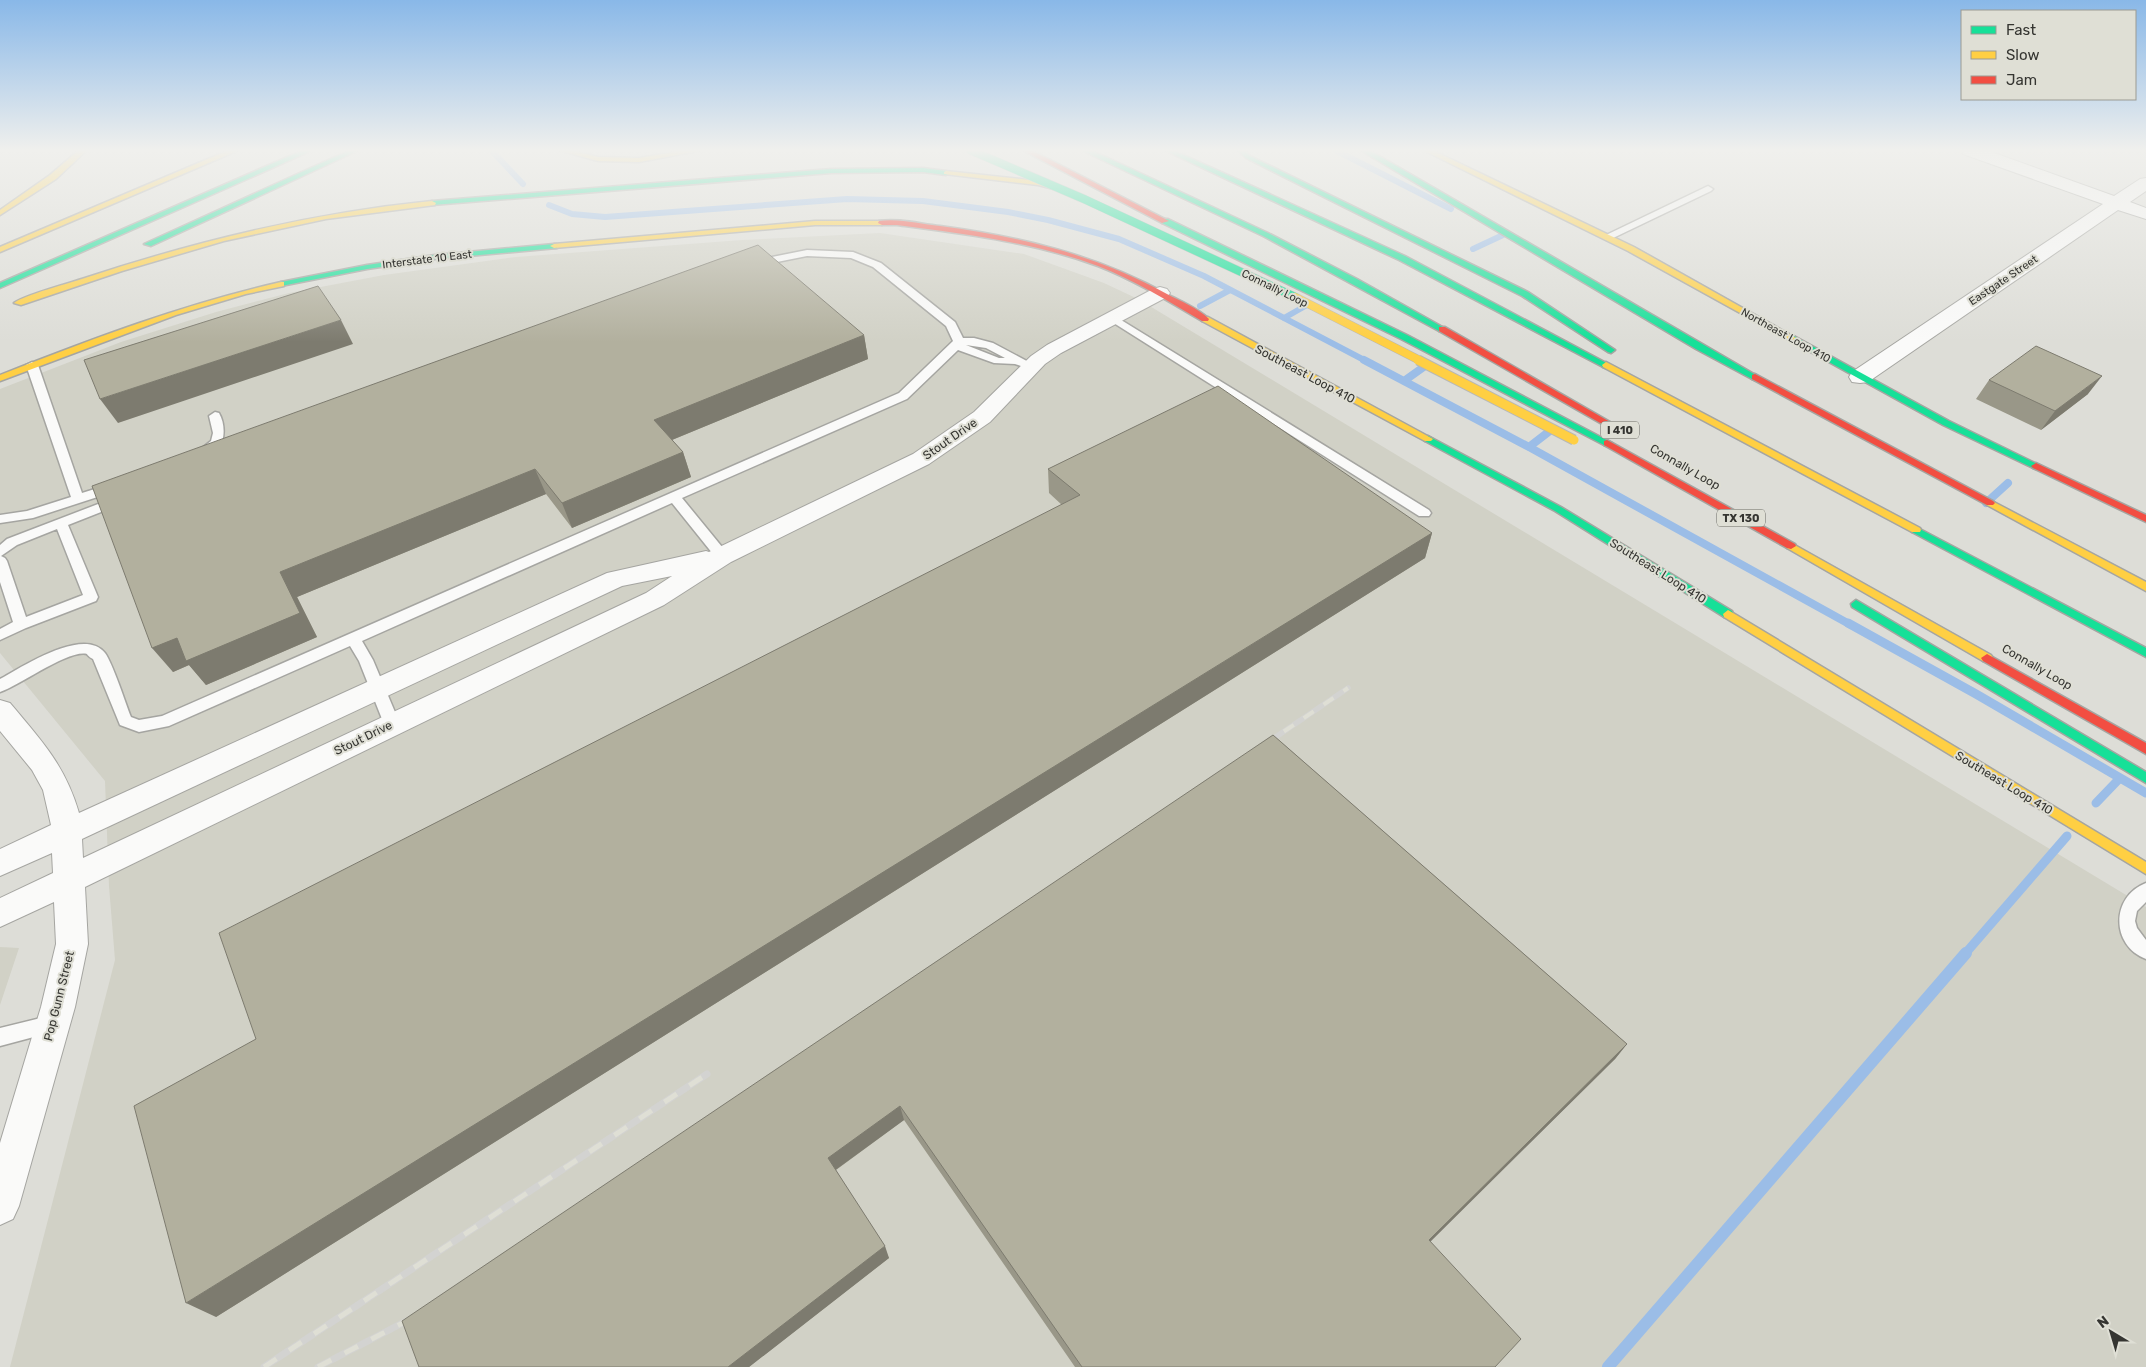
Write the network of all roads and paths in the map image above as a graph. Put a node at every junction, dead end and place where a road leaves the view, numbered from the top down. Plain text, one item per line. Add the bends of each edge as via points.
1 (85, 214) edge
2 (165, 214) edge
3 (215, 214) edge
4 (345, 214) edge
5 (1116, 214) edge
6 (1151, 214) edge
7 (1222, 214) edge
8 (1306, 214) edge
9 (1367, 214) edge
10 (1472, 214) edge
11 (1559, 214) edge
12 (1656, 214) edge
13 (2100, 214) edge
14 (1607, 237) junction
15 (0, 250) edge
16 (748, 266) edge
17 (0, 286) edge
18 (1160, 292) junction
19 (18, 303) junction
20 (6, 308) dead end
21 (1112, 318) junction
22 (963, 343) junction
23 (1624, 358) dead end
24 (1024, 364) junction
25 (32, 365) junction
26 (1649, 375) dead end
27 (1860, 377) junction
28 (0, 378) edge
29 (215, 416) dead end
30 (1625, 433) dead end
31 (1748, 440) junction
32 (1578, 442) dead end
33 (194, 456) edge
34 (130, 481) edge
35 (130, 496) edge
36 (674, 497) junction
37 (78, 499) junction
38 (1424, 513) dead end
39 (0, 519) edge
40 (2146, 519) edge
41 (61, 523) junction
42 (0, 552) edge
43 (722, 556) junction
44 (0, 562) edge
45 (2146, 587) edge
46 (1842, 596) dead end
47 (21, 624) junction
48 (0, 635) edge
49 (353, 638) junction
50 (2146, 653) edge
51 (0, 686) edge
52 (377, 688) junction
53 (4, 722) edge
54 (392, 724) junction
55 (2146, 749) edge
56 (2146, 778) edge
57 (66, 833) junction
58 (0, 863) edge
59 (2146, 869) edge
60 (68, 881) junction
61 (2146, 891) edge
62 (0, 913) edge
63 (2146, 951) edge
64 (53, 1024) junction
65 (0, 1037) edge
66 (0, 1206) edge

1 - 15 main road
2 - 17 main road
3 - 19 main road
4 - 19 main road via 185,248
5 - 32 main road, Connally Loop, bridge via 1271,285
6 - 55 main road, TX 130 via 1404,337 1592,435
7 - 30 main road, I 410 via 1356,280
8 - 31 main road via 1402,258
9 - 23 main road via 1525,294
10 - 45 main road via 1699,346
11 - 14 main road, Northeast Loop 410
12 - 14 lane
13 - 27 street, Eastgate Street
14 - 27 main road, Northeast Loop 410
16 - 22 lane via 807,253 853,255 877,265 951,324
18 - 21 street, Stout Drive
18 - 25 main road, Interstate 10 East via 1101,265 1000,236 897,223 815,223 435,257 367,267 247,291 186,308
18 - 59 main road, Southeast Loop 410 via 1259,349 1558,509
19 - 20 main road
21 - 24 street, Stout Drive
21 - 38 lane
22 - 24 lane via 998,361
22 - 36 lane via 903,396
24 - 43 street, Stout Drive via 982,417 921,459
25 - 28 main road, Interstate 10 East
25 - 37 lane
26 - 31 main road
27 - 40 main road, Northeast Loop 410 via 1946,423
29 - 33 lane via 220,433 217,442 212,448
31 - 50 main road
34 - 37 lane
35 - 41 lane
36 - 43 lane
36 - 49 lane
37 - 39 lane via 28,515
41 - 42 lane via 12,542
41 - 47 lane via 91,596
43 - 52 street, Stout Drive via 616,579
43 - 54 street, Stout Drive via 655,599
44 - 47 lane
46 - 56 main road
47 - 48 lane
49 - 51 lane via 164,722 139,726 125,721 99,656 90,649 76,649 55,657
49 - 52 lane
52 - 54 lane
52 - 57 street, Stout Drive
53 - 57 street, Pop Gunn Street via 42,762 57,788 66,819
54 - 60 street, Stout Drive
57 - 58 street, Stout Drive
57 - 60 street, Pop Gunn Street
60 - 62 street, Stout Drive
60 - 64 street, Pop Gunn Street via 72,944
61 - 63 lane via 2129,908 2127,925
64 - 65 lane
64 - 66 street, Pop Gunn Street

